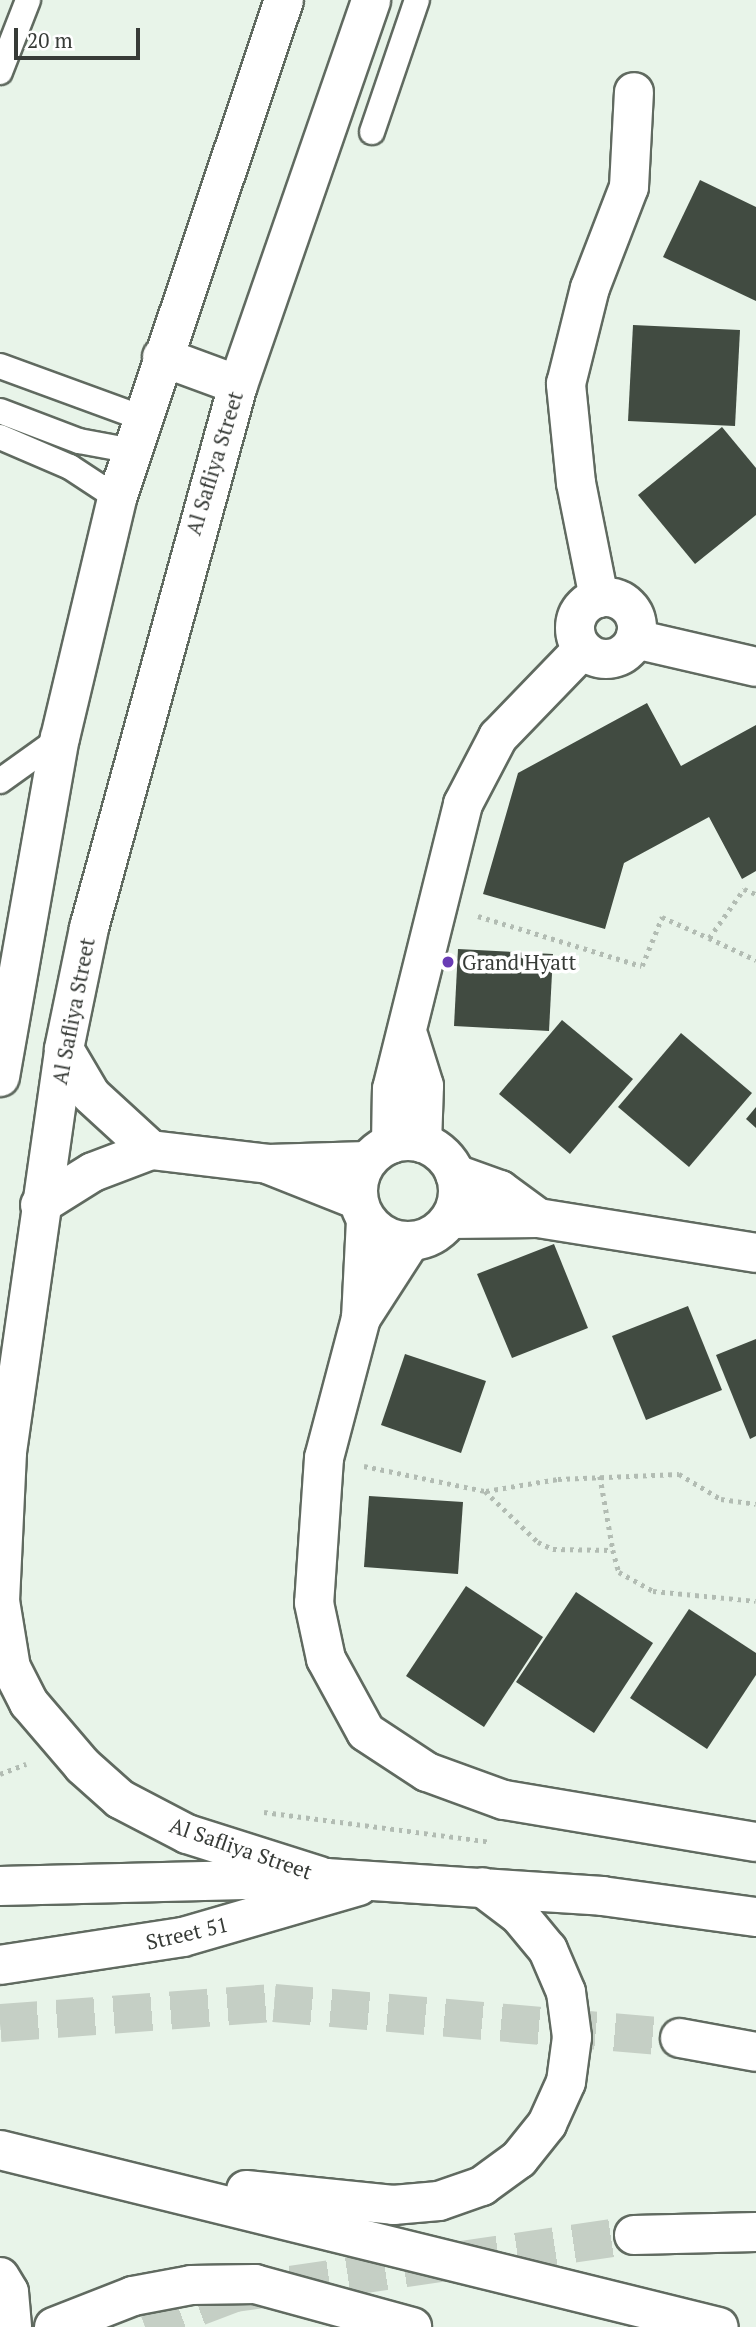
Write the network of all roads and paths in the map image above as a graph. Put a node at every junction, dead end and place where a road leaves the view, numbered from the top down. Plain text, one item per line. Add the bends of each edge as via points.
1 (28, 0) edge
2 (284, 0) edge
3 (371, 0) edge
4 (416, 0) edge
5 (0, 72) edge
6 (634, 92) dead end
7 (372, 132) dead end
8 (162, 357) junction
9 (0, 366) edge
10 (238, 385) junction
11 (0, 411) edge
12 (137, 434) junction
13 (0, 437) edge
14 (117, 498) junction
15 (599, 598) junction
16 (635, 639) junction
17 (583, 649) junction
18 (756, 667) edge
19 (60, 738) junction
20 (0, 781) edge
21 (756, 894) edge
22 (437, 903) junction
23 (709, 938) junction
24 (756, 960) edge
25 (64, 1049) junction
26 (0, 1077) edge
27 (394, 1149) junction
28 (151, 1150) junction
29 (268, 1164) junction
30 (455, 1174) junction
31 (40, 1205) junction
32 (362, 1210) junction
33 (538, 1218) junction
34 (450, 1219) junction
35 (410, 1242) junction
36 (756, 1253) edge
37 (361, 1318) junction
38 (324, 1458) junction
39 (600, 1476) junction
40 (485, 1491) junction
41 (756, 1504) edge
42 (613, 1550) junction
43 (756, 1601) edge
44 (60, 1744) junction
45 (0, 1774) edge
46 (248, 1810) dead end
47 (495, 1842) dead end
48 (756, 1842) edge
49 (326, 1878) junction
50 (371, 1882) junction
51 (0, 1886) edge
52 (482, 1887) junction
53 (756, 1917) edge
54 (0, 1965) edge
55 (680, 2038) tunnel mouth
56 (756, 2052) edge
57 (0, 2150) edge
58 (115, 2177) junction
59 (756, 2232) edge
60 (634, 2235) tunnel mouth
61 (0, 2277) edge
62 (12, 2327) edge
63 (54, 2327) edge
64 (412, 2327) edge
65 (719, 2327) edge

1 - 5 lane
2 - 8 street
3 - 10 street, Al Safliya Street
4 - 7 lane
6 - 15 street via 629,187 590,288 566,384 576,482
8 - 10 street
8 - 12 street
9 - 12 lane
10 - 25 street, Al Safliya Street via 120,803
11 - 12 lane via 79,441
12 - 14 street
13 - 14 lane via 70,467
14 - 19 street
15 - 16 street via 615,598 632,610
15 - 17 street via 585,605 575,624
16 - 17 street via 628,650 608,659
16 - 18 street
17 - 22 street via 498,737 463,804
19 - 20 lane
19 - 26 street
21 - 23 path via 744,889
22 - 23 path via 642,966 662,917
22 - 27 street via 409,1038 424,1086
23 - 24 path
25 - 28 street via 91,1096
25 - 31 street, Al Safliya Street
27 - 29 street
27 - 30 street via 436,1149
27 - 32 street
28 - 29 street
28 - 31 street via 93,1172
29 - 32 street
30 - 33 street via 500,1190
30 - 34 street
31 - 44 street, Al Safliya Street via 8,1452 1,1601 11,1668
32 - 35 street via 385,1236
32 - 37 street
33 - 34 street
33 - 36 street
34 - 35 street
35 - 37 street
37 - 38 street
38 - 40 path
38 - 48 street via 314,1603 326,1659 366,1731 427,1772 504,1800
39 - 40 path
39 - 41 path via 679,1474 721,1499
39 - 42 path
40 - 42 path via 538,1542 553,1549
42 - 43 path via 619,1572 653,1591
44 - 45 path
44 - 49 street, Al Safliya Street via 120,1799 187,1834
46 - 47 path
49 - 50 street, Al Safliya Street
49 - 51 street, Al Safliya Street
50 - 52 street, Al Safliya Street
50 - 54 street, Street 51 via 183,1937
52 - 53 street, Al Safliya Street
52 - 58 street via 519,1915 548,1950 566,1992 572,2037 566,2082 547,2124 519,2159 482,2186 439,2201 393,2205
55 - 56 street
57 - 58 street
58 - 65 street
59 - 60 street
61 - 62 street via 9,2292
63 - 64 street via 133,2296 191,2285 255,2284

